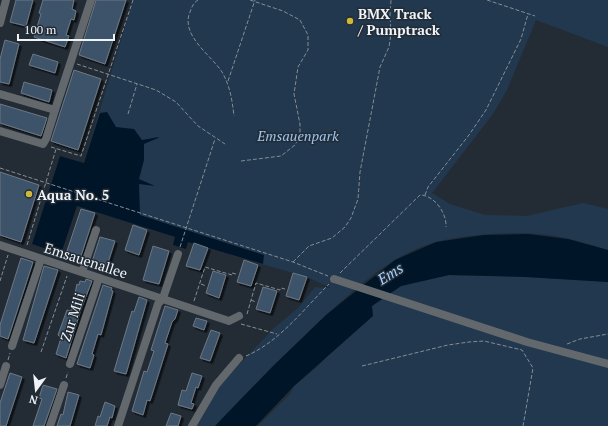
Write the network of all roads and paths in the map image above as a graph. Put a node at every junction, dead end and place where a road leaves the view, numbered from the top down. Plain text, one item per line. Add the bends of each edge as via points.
1 (6, 0) edge
2 (91, 0) edge
3 (132, 0) edge
4 (198, 0) edge
5 (250, 0) edge
6 (254, 0) edge
7 (392, 0) edge
8 (487, 0) edge
9 (528, 14) junction
10 (535, 16) dead end
11 (0, 22) edge
12 (71, 62) junction
13 (109, 73) junction
14 (227, 82) junction
15 (138, 84) junction
16 (0, 94) edge
17 (55, 110) junction
18 (128, 114) dead end
19 (234, 116) dead end
20 (0, 131) edge
21 (215, 139) junction
22 (43, 144) junction
23 (225, 144) dead end
24 (56, 148) junction
25 (241, 161) dead end
26 (0, 168) edge
27 (45, 183) junction
28 (425, 195) junction
29 (446, 227) dead end
30 (186, 229) junction
31 (96, 230) dead end
32 (0, 245) edge
33 (10, 249) junction
34 (179, 251) joint
35 (24, 253) junction
36 (41, 259) junction
37 (293, 262) junction
38 (70, 267) junction
39 (82, 272) junction
40 (236, 274) dead end
41 (99, 278) junction
42 (335, 278) junction
43 (0, 281) edge
44 (200, 284) junction
45 (206, 286) dead end
46 (284, 289) dead end
47 (163, 298) junction
48 (251, 300) junction
49 (256, 302) dead end
50 (192, 309) junction
51 (239, 316) joint
52 (229, 321) junction
53 (278, 334) junction
54 (608, 334) edge
55 (12, 346) joint
56 (562, 347) dead end
57 (41, 352) dead end
58 (239, 358) joint
59 (70, 364) joint
60 (608, 364) edge
61 (6, 366) joint
62 (362, 366) dead end
63 (64, 384) joint
64 (0, 385) edge
65 (50, 426) edge
66 (118, 426) edge
67 (192, 426) edge
68 (523, 426) edge

1 - 11 street
2 - 12 street
3 - 13 path
4 - 14 path via 188,17 191,34 221,70
5 - 6 path
6 - 14 path
6 - 25 path via 300,20 308,35 308,50 298,67 294,94 300,124 300,136 295,145 281,156
7 - 37 path via 389,47 380,67 360,172 358,199 351,218 332,238 309,246
8 - 9 path
9 - 10 path
9 - 28 path via 521,39 486,110 428,187
12 - 13 path
12 - 17 street
13 - 15 path
13 - 24 path via 81,156
14 - 19 path
15 - 18 path
15 - 21 path via 156,90 176,102 198,126
16 - 17 street
17 - 22 street
20 - 22 street
21 - 23 path
21 - 30 path
22 - 24 path
24 - 27 path
26 - 27 path
27 - 30 path
27 - 35 path
28 - 29 path via 432,199 443,213 447,220
28 - 42 path via 420,195
30 - 34 path
30 - 37 path
31 - 39 street
32 - 33 street, Emsauenallee
33 - 35 street, Emsauenallee
33 - 43 path
34 - 47 street
35 - 36 street, Emsauenallee
36 - 38 street, Emsauenallee
36 - 55 street
37 - 42 path
38 - 39 street, Emsauenallee
38 - 57 path
39 - 41 street, Emsauenallee
40 - 44 path via 205,267
41 - 47 street, Emsauenallee
41 - 59 street, Zur Mili
42 - 53 path
42 - 60 street via 549,349
44 - 45 path
44 - 50 path
46 - 48 path via 256,283
47 - 50 street, Emsauenallee
47 - 66 street via 158,304
48 - 49 path
48 - 51 path via 245,318
50 - 52 street, Emsauenallee
51 - 52 street
52 - 53 path
53 - 58 path via 256,351
54 - 56 path via 580,339
55 - 61 path
58 - 67 street via 216,385
59 - 63 path
61 - 64 street
62 - 68 path via 448,344 484,341 522,350 533,368
63 - 65 street

